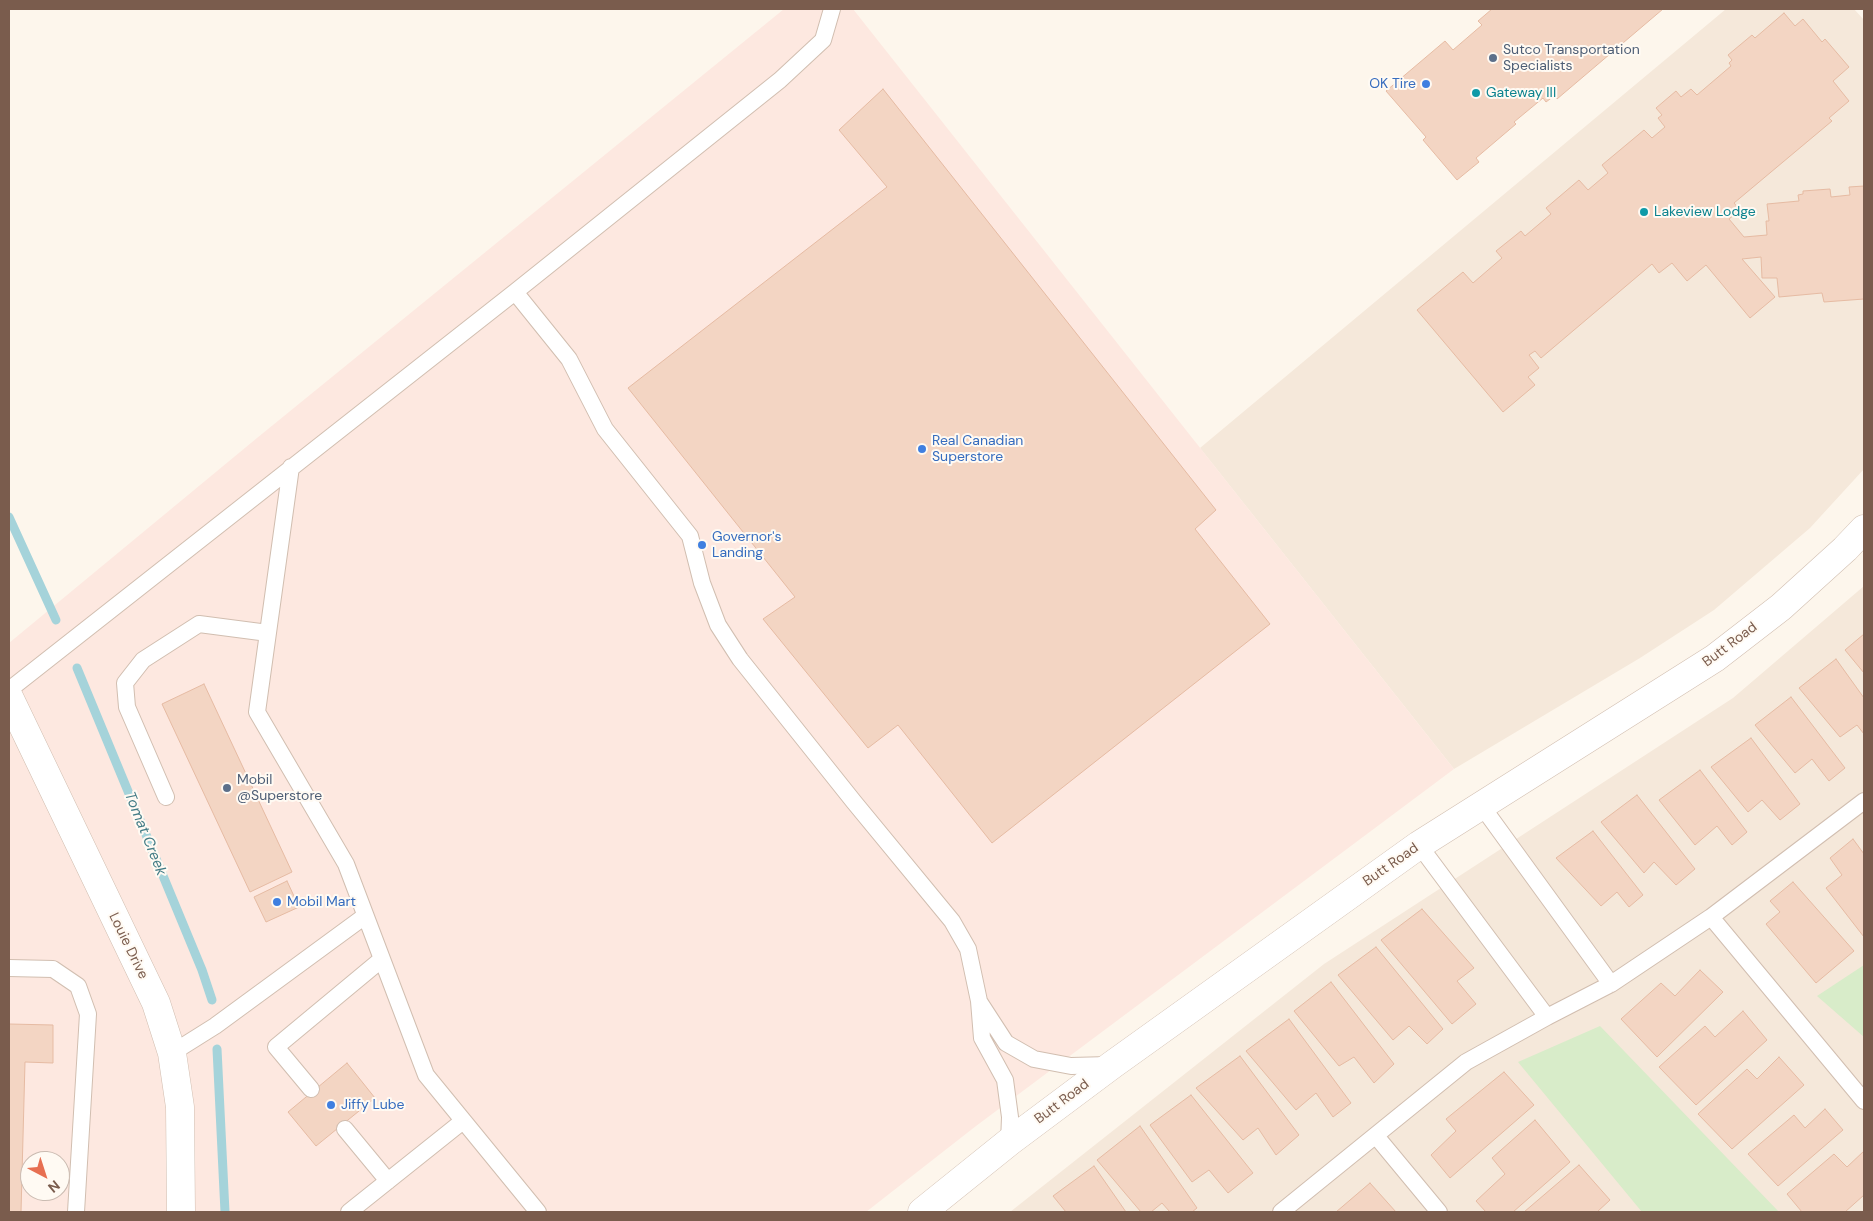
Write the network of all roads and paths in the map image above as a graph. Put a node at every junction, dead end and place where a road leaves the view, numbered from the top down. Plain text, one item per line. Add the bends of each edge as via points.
1 (832, 9) edge
2 (515, 292) junction
3 (291, 468) junction
4 (1864, 529) edge
5 (268, 633) junction
6 (9, 690) edge
7 (9, 697) edge
8 (166, 796) dead end
9 (1864, 800) edge
10 (1481, 805) junction
11 (1419, 845) junction
12 (366, 916) junction
13 (1711, 917) junction
14 (382, 959) junction
15 (9, 968) edge
16 (1611, 984) junction
17 (979, 1001) junction
18 (1547, 1017) junction
19 (172, 1053) junction
20 (1112, 1065) junction
21 (311, 1089) dead end
22 (1864, 1102) edge
23 (463, 1121) junction
24 (344, 1129) dead end
25 (1376, 1136) junction
26 (1009, 1142) junction
27 (388, 1181) junction
28 (76, 1212) edge
29 (181, 1212) edge
30 (349, 1212) edge
31 (538, 1212) edge
32 (922, 1212) edge
33 (1281, 1212) edge
34 (1439, 1212) edge

1 - 2 lane via 823,40 780,80
2 - 3 lane
2 - 17 lane via 569,358 605,429 690,536 702,583 718,625 740,659 952,920 968,949
3 - 5 lane
3 - 6 lane
4 - 10 street, Butt Road via 1781,607 1715,658
5 - 8 lane via 199,624 143,660 126,683 127,707
5 - 12 lane via 257,712 346,864
7 - 19 street, Louie Drive via 156,1003
9 - 13 lane
10 - 11 street, Butt Road
10 - 16 lane
11 - 18 lane
11 - 20 street, Butt Road
12 - 14 lane
12 - 19 lane via 215,1026
13 - 16 lane
13 - 22 lane
14 - 21 lane via 276,1047
14 - 23 lane via 426,1075
15 - 28 lane via 53,969 78,986 88,1014
16 - 18 lane
17 - 20 lane via 1006,1042 1034,1059 1071,1066
17 - 26 lane via 982,1038 1005,1080 1010,1116
18 - 25 lane via 1466,1062
19 - 29 street, Louie Drive via 180,1107
20 - 26 street, Butt Road
23 - 27 lane
23 - 31 lane
24 - 27 lane
25 - 33 lane
25 - 34 lane
26 - 32 street, Butt Road
27 - 30 lane

